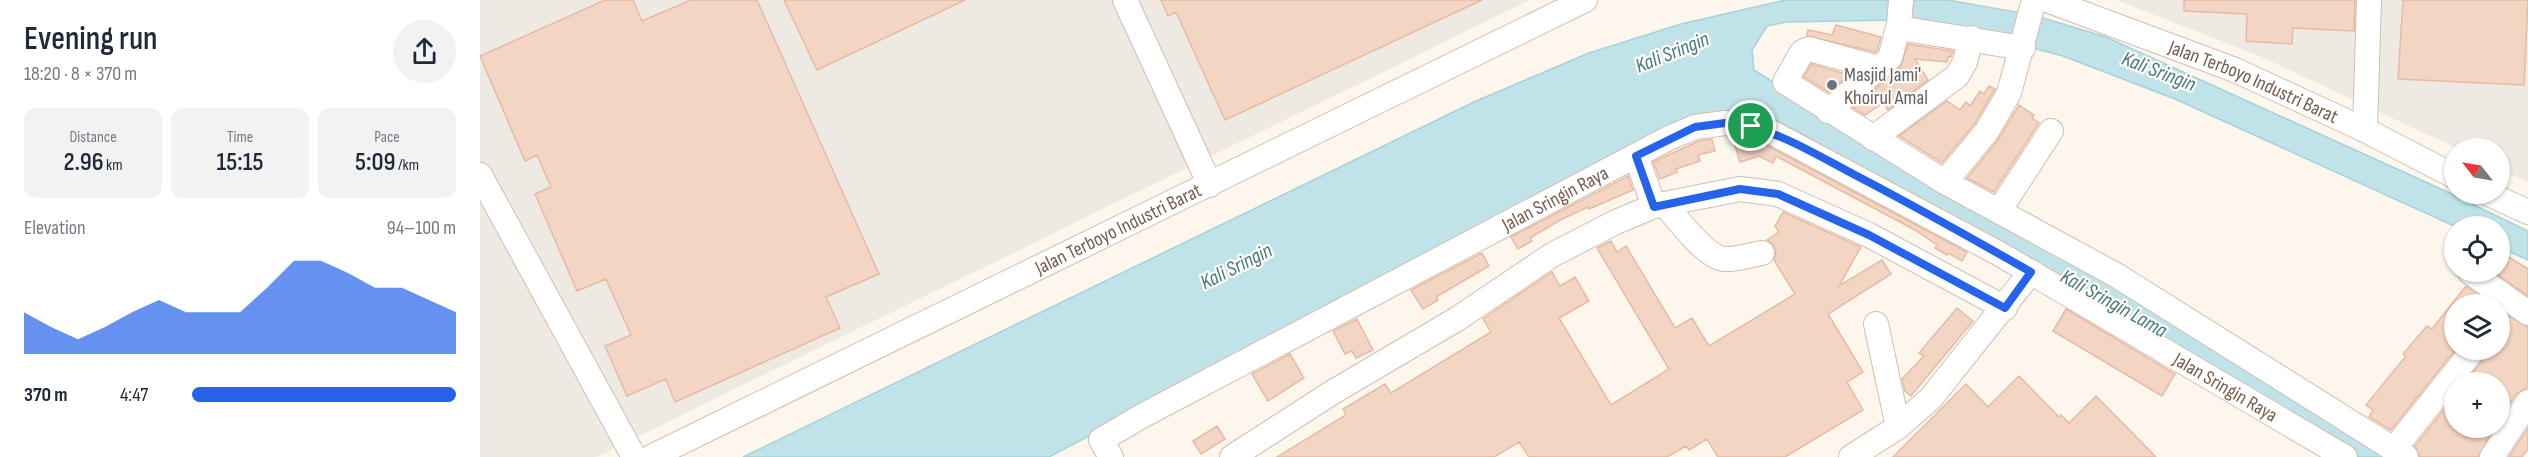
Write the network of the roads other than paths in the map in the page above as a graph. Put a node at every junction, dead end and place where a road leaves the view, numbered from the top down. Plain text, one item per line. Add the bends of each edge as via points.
1 (1125, 0) edge
2 (1585, 0) edge
3 (1901, 0) edge
4 (2370, 0) edge
5 (2038, 3) edge
6 (1899, 26) junction
7 (1971, 38) junction
8 (2023, 46) junction
9 (1879, 68) junction
10 (1828, 111) junction
11 (2365, 130) junction
12 (2051, 131) dead end
13 (1873, 138) junction
14 (1636, 156) junction
15 (2444, 171) edge
16 (480, 175) edge
17 (1945, 182) junction
18 (1210, 185) junction
19 (2510, 204) edge
20 (1660, 206) junction
21 (2000, 211) junction
22 (2528, 212) edge
23 (1762, 253) dead end
24 (2031, 272) junction
25 (2481, 282) edge
26 (2005, 308) junction
27 (2513, 311) edge
28 (1876, 324) dead end
29 (2466, 360) edge
30 (2528, 402) edge
31 (1898, 427) junction
32 (2400, 453) edge
33 (634, 457) edge
34 (651, 457) edge
35 (1111, 457) edge
36 (1232, 457) edge
37 (1851, 457) edge
38 (2345, 457) edge
39 (2492, 457) edge

1 - 18 street
2 - 18 street, Jalan Terboyo Industri Barat
3 - 6 street
4 - 11 street
5 - 8 street
5 - 11 street, Jalan Terboyo Industri Barat via 2235,70
6 - 7 street
6 - 9 street via 1890,58
7 - 8 street
7 - 13 street via 1957,76
8 - 17 street via 2001,110
9 - 10 street
9 - 10 street via 1805,49 1785,82
10 - 13 street
11 - 15 street, Jalan Terboyo Industri Barat
12 - 21 street
13 - 17 street
14 - 20 street
14 - 24 street, Jalan Sringin Raya via 1695,127 1725,123 1760,128 1877,186
14 - 35 street, Jalan Sringin Raya via 1142,416 1101,440
16 - 33 street
17 - 21 street
18 - 34 street, Jalan Terboyo Industri Barat
19 - 22 street
20 - 23 street via 1716,256 1725,259
20 - 26 street via 1740,189 1778,194 1869,235
20 - 36 street via 1616,222 1552,255
21 - 32 street via 2116,275
24 - 26 street
24 - 38 street, Jalan Sringin Raya
25 - 27 street
26 - 31 street via 1931,398
28 - 31 street
29 - 32 street
30 - 39 street
31 - 37 street

